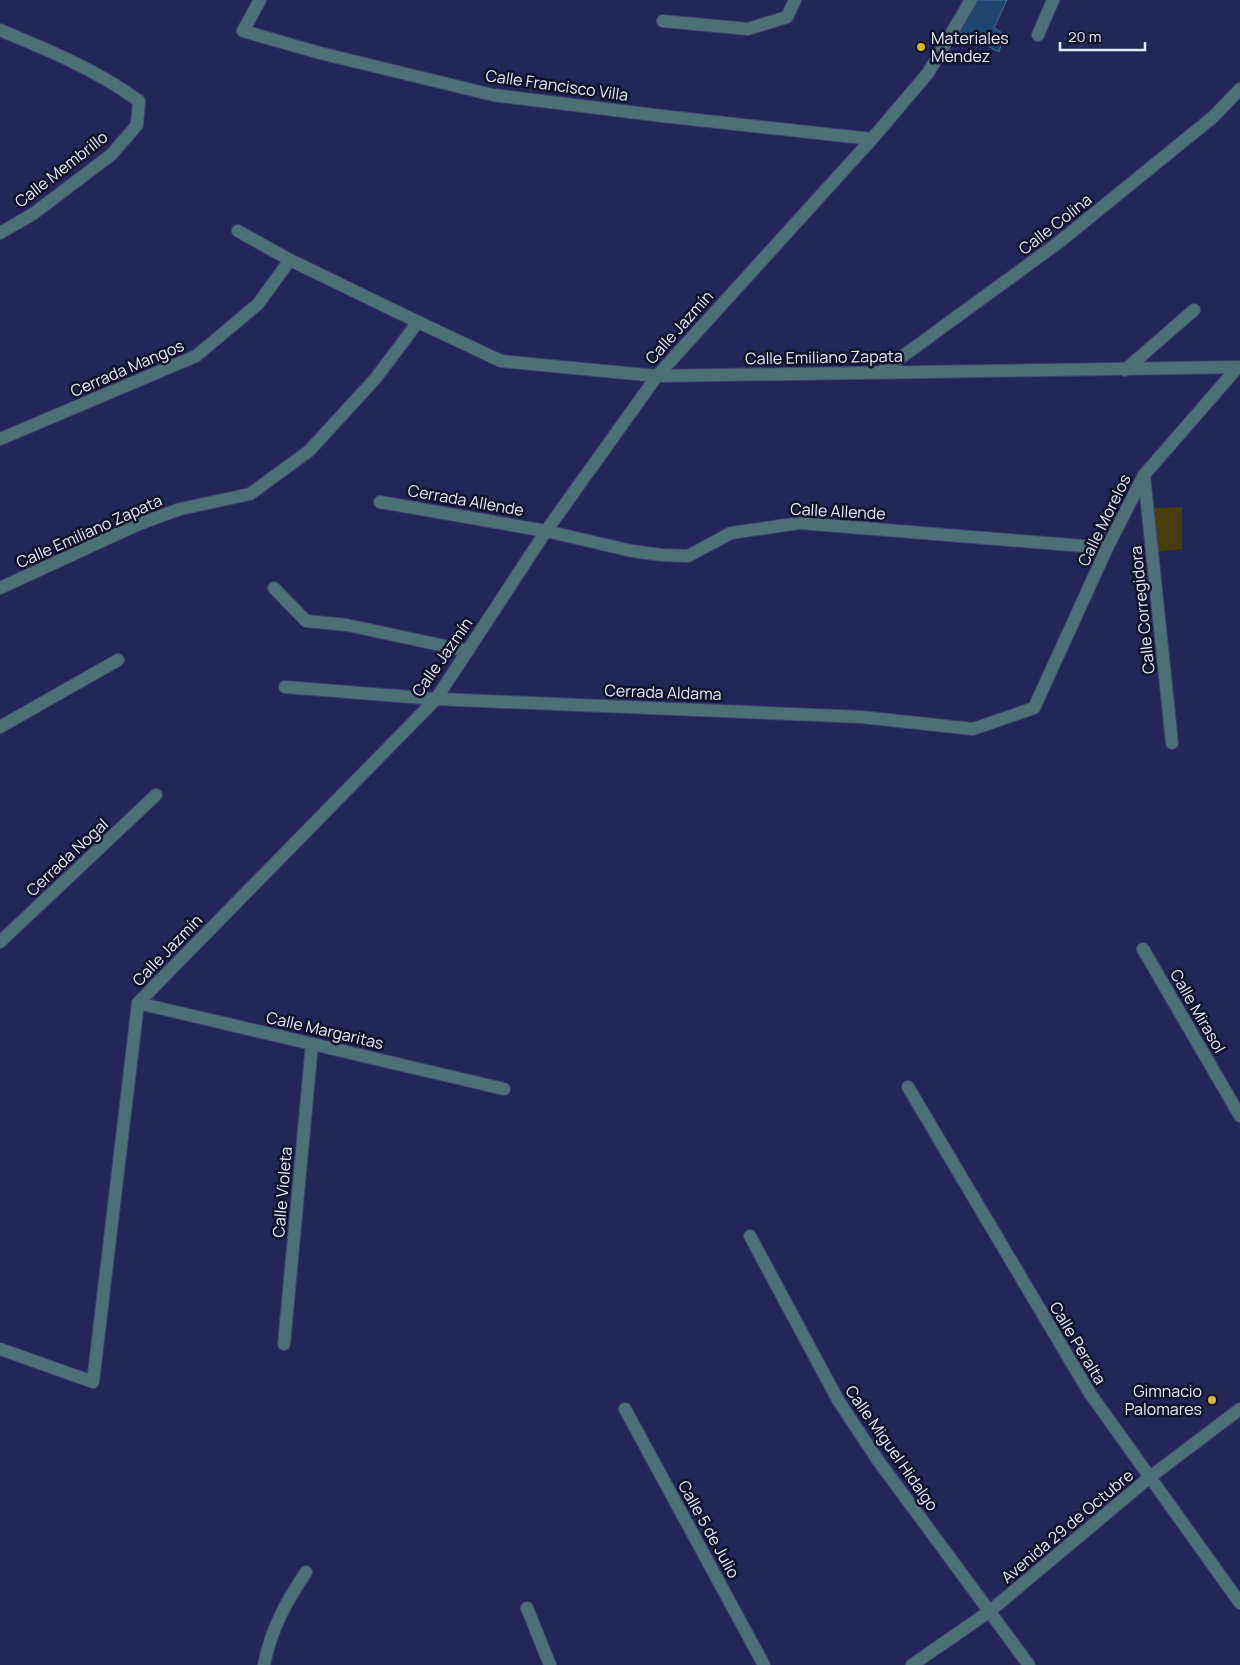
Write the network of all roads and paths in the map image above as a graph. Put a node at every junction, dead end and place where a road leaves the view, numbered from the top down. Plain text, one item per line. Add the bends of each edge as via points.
1 (260, 0) edge
2 (795, 0) edge
3 (971, 0) edge
4 (1054, 0) edge
5 (663, 21) dead end
6 (0, 30) edge
7 (1038, 35) dead end
8 (1240, 89) edge
9 (872, 139) junction
10 (238, 232) dead end
11 (0, 233) edge
12 (290, 260) junction
13 (1194, 310) dead end
14 (418, 322) junction
15 (1238, 367) edge
16 (1125, 370) junction
17 (881, 372) junction
18 (657, 376) junction
19 (0, 439) edge
20 (1144, 475) junction
21 (380, 502) dead end
22 (546, 531) junction
23 (1107, 548) junction
24 (0, 588) edge
25 (274, 588) dead end
26 (468, 651) junction
27 (118, 660) dead end
28 (286, 687) dead end
29 (436, 699) junction
30 (1034, 708) joint
31 (0, 726) edge
32 (1172, 743) dead end
33 (156, 795) dead end
34 (0, 942) edge
35 (1143, 949) dead end
36 (138, 1003) junction
37 (312, 1044) junction
38 (908, 1087) dead end
39 (504, 1089) dead end
40 (1240, 1116) edge
41 (750, 1236) dead end
42 (284, 1344) dead end
43 (0, 1349) edge
44 (625, 1409) dead end
45 (1240, 1409) edge
46 (1150, 1477) junction
47 (306, 1572) dead end
48 (1240, 1603) edge
49 (527, 1608) dead end
50 (990, 1611) junction
51 (264, 1665) edge
52 (550, 1665) edge
53 (764, 1665) edge
54 (912, 1665) edge
55 (1028, 1665) edge

1 - 9 street, Calle Francisco Villa via 243,31 493,95
2 - 5 street via 787,17 748,29
3 - 9 street, Calle Jazmín via 928,73
4 - 7 street
6 - 11 street, Calle Membrillo via 57,54 118,86 139,101 137,125 111,155 33,214
8 - 17 street, Calle Colina via 1213,117 1058,243
9 - 18 street, Calle Jazmín
10 - 12 street, Calle Emiliano Zapata
12 - 14 street, Calle Emiliano Zapata
12 - 19 street, Cerrada Mangos via 258,304 196,356
13 - 16 street
14 - 18 street, Calle Emiliano Zapata via 501,361
14 - 24 street, Calle Emiliano Zapata via 375,380 310,451 250,494 180,509 139,524
15 - 16 street, Calle Emiliano Zapata
15 - 20 street, Calle Morelos
16 - 17 street, Calle Emiliano Zapata
17 - 18 street, Calle Emiliano Zapata
18 - 22 street, Calle Jazmín
20 - 23 street, Calle Morelos
20 - 32 street, Calle Corregidora
21 - 22 street, Cerrada Allende
22 - 23 street, Calle Allende via 662,556 688,556 731,532 800,523
22 - 26 street, Calle Jazmín
23 - 30 street, Calle Morelos
25 - 26 street via 306,621 347,625
26 - 29 street, Calle Jazmín
27 - 31 street
28 - 29 street, Cerrada Aldama
29 - 30 street, Cerrada Aldama via 862,717 973,729
29 - 36 street, Calle Jazmín
33 - 34 street, Cerrada Nogal
35 - 40 street, Calle Mirasol
36 - 37 street, Calle Margaritas
36 - 43 street, Calle Jazmín via 93,1382
37 - 39 street, Calle Margaritas
37 - 42 street, Calle Violeta
38 - 46 street, Calle Peralta via 1089,1392
41 - 50 street, Calle Miguel Hidalgo via 838,1400 877,1459
44 - 53 street, Calle 5 de Julio
45 - 46 street, Avenida 29 de Octubre
46 - 48 street, Calle Peralta
46 - 50 street, Avenida 29 de Octubre
47 - 51 street via 279,1618 268,1643
49 - 52 street
50 - 54 street, Avenida 29 de Octubre
50 - 55 street, Calle Miguel Hidalgo

